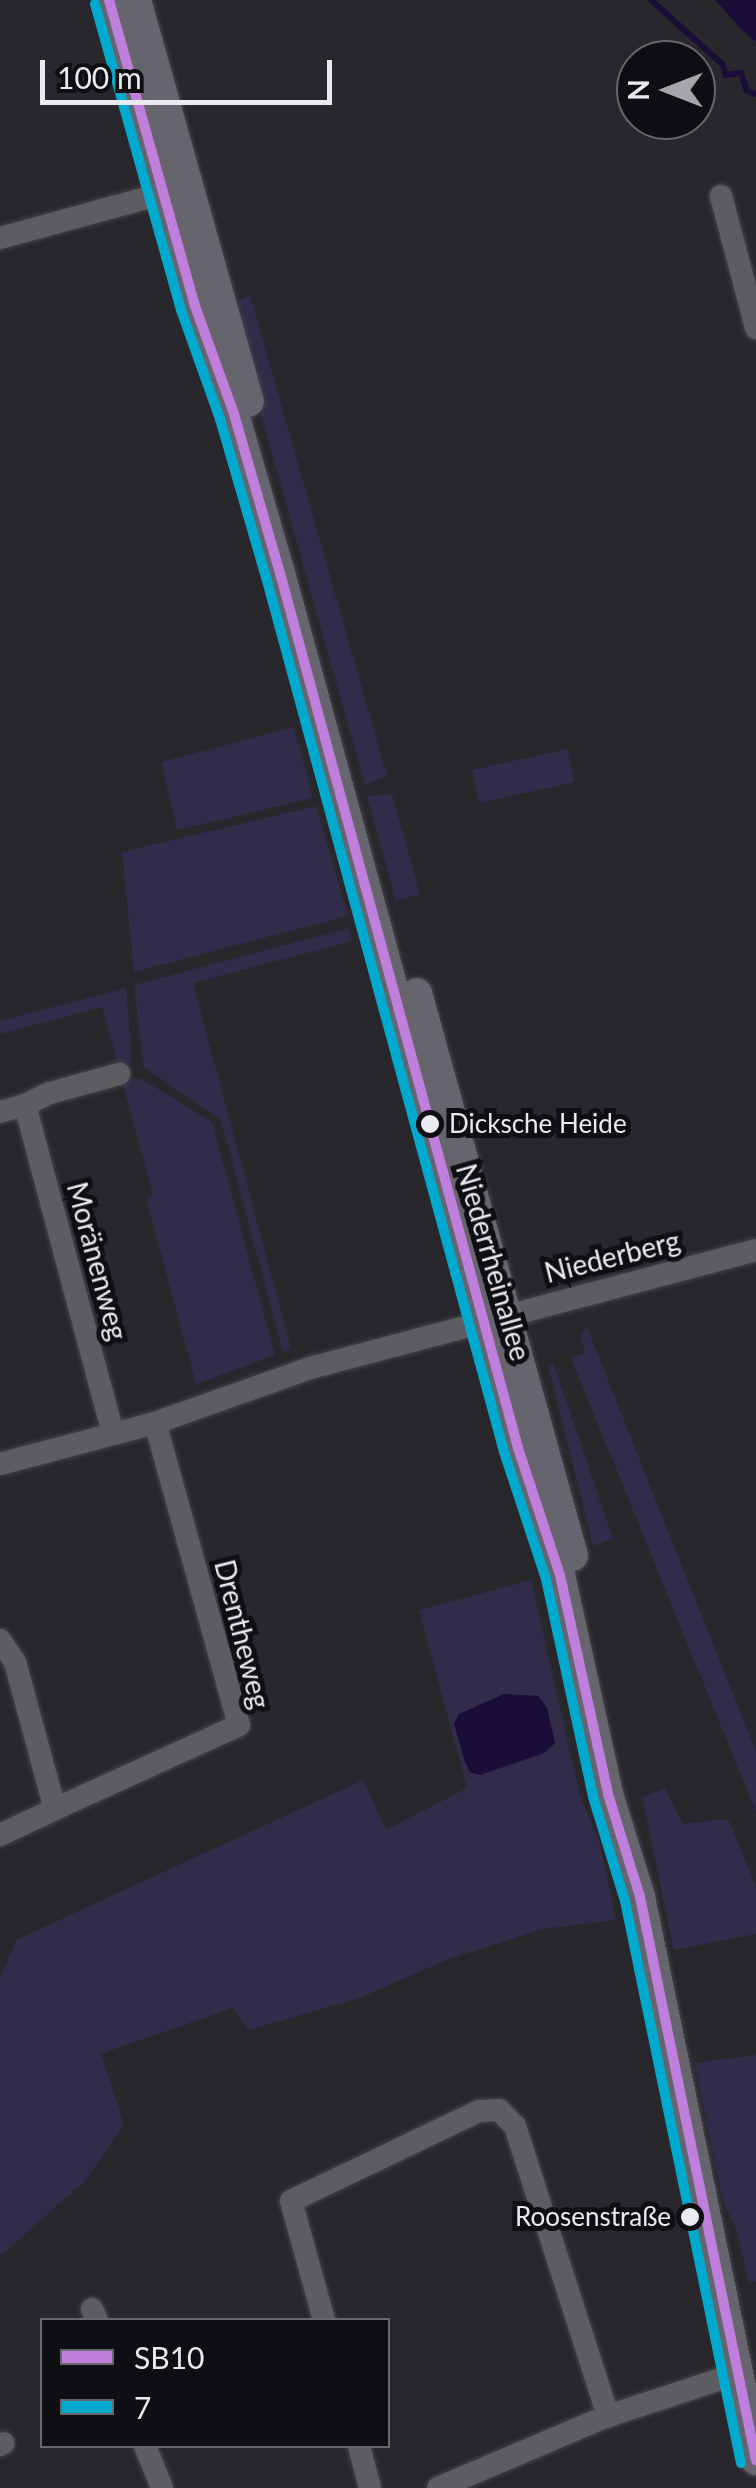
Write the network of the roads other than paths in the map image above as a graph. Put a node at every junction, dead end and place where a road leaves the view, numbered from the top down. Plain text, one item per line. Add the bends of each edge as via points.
1 (109, 0) edge
2 (136, 0) edge
3 (176, 190) junction
4 (721, 196) dead end
5 (0, 238) edge
6 (756, 328) edge
7 (119, 1074) dead end
8 (25, 1105) junction
9 (0, 1112) edge
10 (756, 1250) edge
11 (496, 1317) junction
12 (155, 1423) junction
13 (114, 1433) junction
14 (0, 1464) edge
15 (0, 1640) edge
16 (55, 1809) junction
17 (0, 1835) edge
18 (323, 2318) edge
19 (736, 2374) junction
20 (608, 2416) junction
21 (147, 2448) edge
22 (360, 2448) edge
23 (756, 2460) edge
24 (162, 2488) edge
25 (370, 2488) edge
26 (438, 2488) edge

1 - 3 main road, Niederrheinallee
2 - 3 main road, Niederrheinallee
3 - 5 street
3 - 11 main road, Niederrheinallee
4 - 6 street
7 - 8 street
8 - 9 street
8 - 13 street, Moränenweg
10 - 11 street, Niederberg
11 - 12 street via 310,1368
11 - 19 main road, Niederrheinallee via 608,1794 640,1897
12 - 13 street
12 - 16 street, Drentheweg via 239,1726
13 - 14 street
15 - 16 street via 15,1662
16 - 17 street, Drentheweg
18 - 20 street via 291,2201 479,2111 499,2110 515,2126
19 - 20 street
19 - 23 main road, Niederrheinallee
20 - 26 street
21 - 24 street
22 - 25 street

